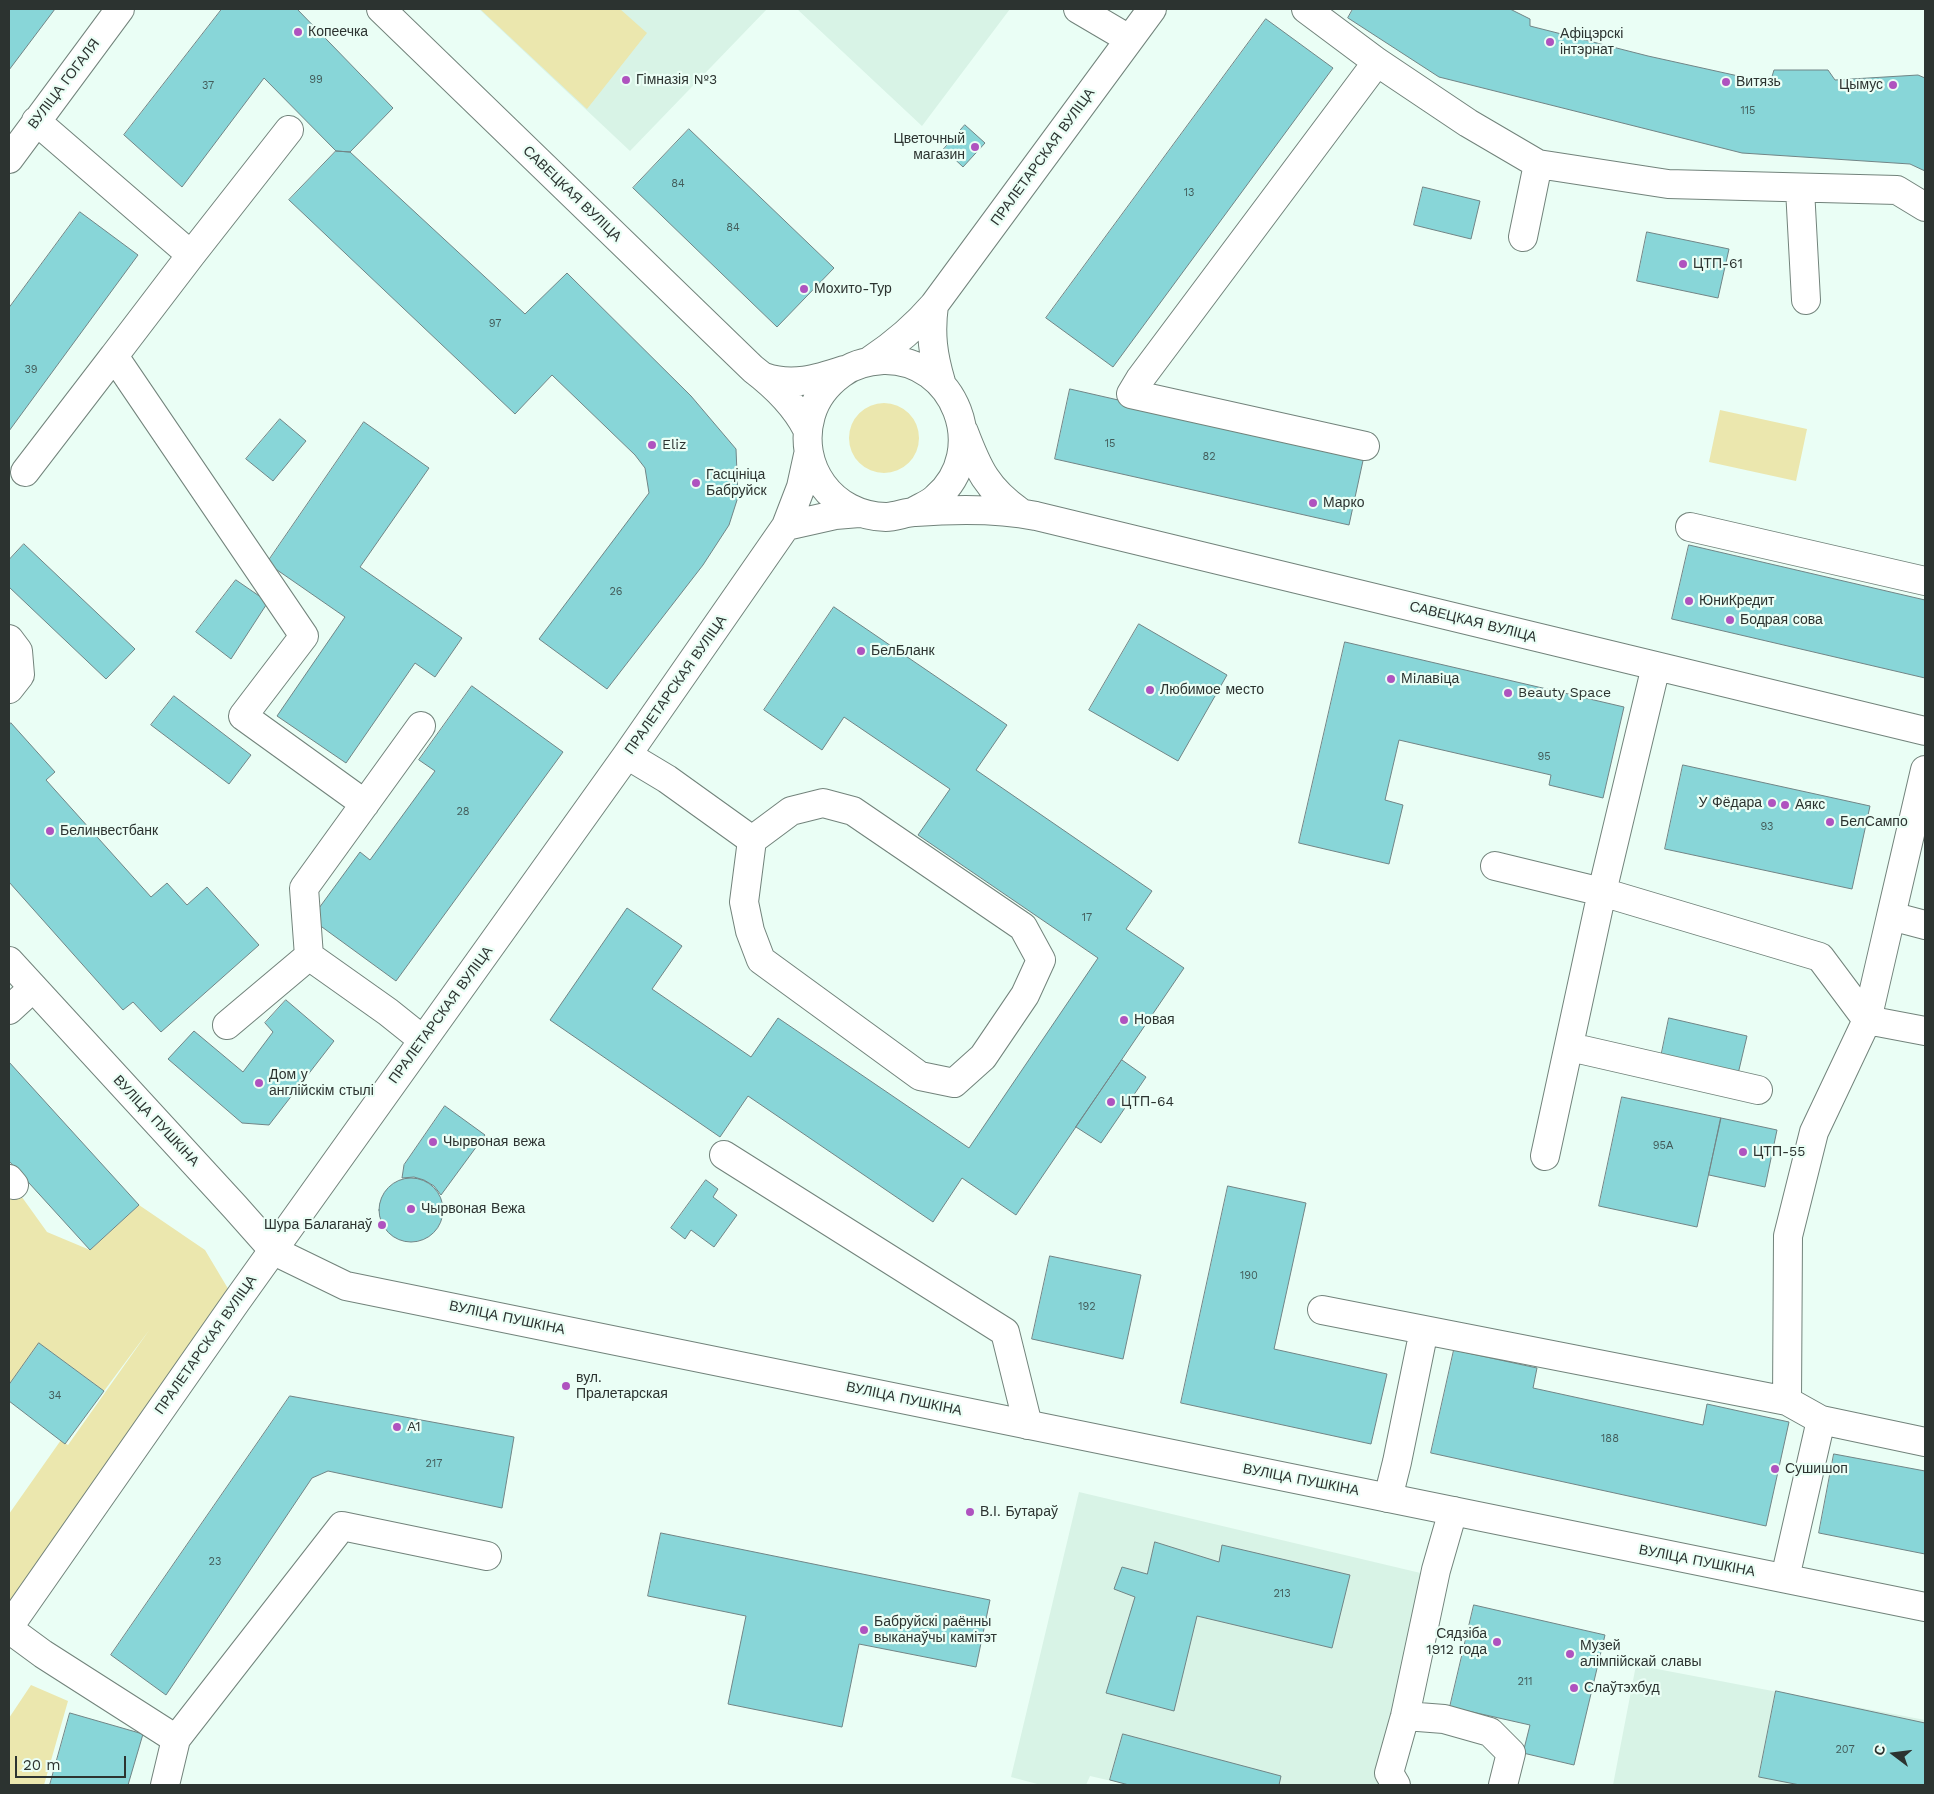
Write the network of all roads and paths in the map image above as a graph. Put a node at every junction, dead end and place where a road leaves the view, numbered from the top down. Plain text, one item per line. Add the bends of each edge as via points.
1 (120, 9) edge
2 (381, 9) edge
3 (1078, 9) edge
4 (1152, 9) edge
5 (1306, 9) edge
6 (1129, 39) junction
7 (1377, 62) junction
8 (36, 121) junction
9 (289, 130) dead end
10 (9, 159) edge
11 (1538, 164) junction
12 (1800, 189) junction
13 (1925, 207) edge
14 (1523, 237) dead end
15 (191, 254) junction
16 (1806, 300) dead end
17 (934, 305) junction
18 (114, 356) junction
19 (859, 364) junction
20 (764, 377) junction
21 (941, 382) junction
22 (963, 427) junction
23 (807, 442) junction
24 (1365, 446) dead end
25 (25, 472) dead end
26 (913, 512) junction
27 (1020, 512) junction
28 (860, 513) junction
29 (786, 526) junction
30 (1690, 527) dead end
31 (1925, 581) edge
32 (9, 639) edge
33 (1656, 666) junction
34 (9, 690) edge
35 (421, 726) dead end
36 (1925, 731) edge
37 (627, 755) junction
38 (1925, 770) edge
39 (365, 804) junction
40 (752, 840) junction
41 (1495, 866) dead end
42 (1602, 892) junction
43 (1890, 916) junction
44 (1925, 925) edge
45 (309, 956) junction
46 (9, 960) edge
47 (32, 988) junction
48 (9, 1010) edge
49 (1867, 1020) junction
50 (226, 1025) dead end
51 (1925, 1031) edge
52 (423, 1040) junction
53 (1570, 1047) junction
54 (1758, 1090) dead end
55 (724, 1155) dead end
56 (1545, 1156) dead end
57 (274, 1251) junction
58 (1322, 1310) dead end
59 (1424, 1330) junction
60 (1787, 1401) junction
61 (1820, 1420) junction
62 (1028, 1425) junction
63 (1925, 1442) edge
64 (1388, 1498) junction
65 (1452, 1511) junction
66 (487, 1556) dead end
67 (1785, 1578) junction
68 (1925, 1607) edge
69 (9, 1628) edge
70 (1405, 1716) junction
71 (176, 1739) junction
72 (165, 1785) edge
73 (1396, 1785) edge
74 (1503, 1785) edge

1 - 8 street, ВУЛІЦА ГОГАЛЯ
2 - 20 street, САВЕЦКАЯ ВУЛІЦА
3 - 6 street
4 - 6 street, ПРАЛЕТАРСКАЯ ВУЛІЦА
5 - 7 street
6 - 17 street, ПРАЛЕТАРСКАЯ ВУЛІЦА
7 - 11 street via 1468,123
7 - 24 street via 1131,394
8 - 10 street, ВУЛІЦА ГОГАЛЯ
8 - 15 street
9 - 15 street
11 - 12 street via 1668,184
11 - 14 street
12 - 13 street via 1897,190
12 - 16 street
15 - 18 street
17 - 19 street, ПРАЛЕТАРСКАЯ ВУЛІЦА via 917,325
17 - 21 street via 933,355
18 - 25 street
18 - 39 street via 304,636 243,716
19 - 20 street, САВЕЦКАЯ ВУЛІЦА via 820,378 796,382 777,382
19 - 21 street via 896,360 920,368
19 - 23 street via 828,383 814,404
20 - 23 street, САВЕЦКАЯ ВУЛІЦА via 794,408
21 - 22 street via 955,403
22 - 26 street via 962,453 953,477 936,498
22 - 27 street, САВЕЦКАЯ ВУЛІЦА via 974,460 986,482
23 - 28 street via 817,479 836,500
23 - 29 street, ПРАЛЕТАРСКАЯ ВУЛІЦА via 801,487
26 - 27 street, САВЕЦКАЯ ВУЛІЦА
26 - 28 street via 886,517
27 - 33 street, САВЕЦКАЯ ВУЛІЦА
28 - 29 street
29 - 37 street, ПРАЛЕТАРСКАЯ ВУЛІЦА
30 - 31 street
32 - 34 street via 18,651 20,675
33 - 36 street, САВЕЦКАЯ ВУЛІЦА
33 - 42 street
35 - 39 street
37 - 40 street via 667,779
37 - 52 street, ПРАЛЕТАРСКАЯ ВУЛІЦА
38 - 43 street
39 - 45 street via 304,888
40 - 40 street via 744,902 761,960 920,1076 954,1083 983,1057 1025,995 1041,960 1023,927 853,811 823,802 791,811
41 - 42 street
42 - 49 street via 1820,957
42 - 53 street
43 - 44 street
43 - 49 street
45 - 50 street
45 - 52 street
46 - 47 street, ВУЛІЦА ПУШКІНА
47 - 48 street
47 - 57 street, ВУЛІЦА ПУШКІНА
49 - 51 street
49 - 60 street via 1814,1132 1788,1236
52 - 57 street, ПРАЛЕТАРСКАЯ ВУЛІЦА
53 - 54 street
53 - 56 street
55 - 62 street via 1006,1332
57 - 62 street, ВУЛІЦА ПУШКІНА via 346,1286
57 - 69 street, ПРАЛЕТАРСКАЯ ВУЛІЦА
58 - 59 street
59 - 60 street
59 - 64 street
60 - 61 street
61 - 63 street
61 - 67 street
62 - 64 street, ВУЛІЦА ПУШКІНА
64 - 65 street, ВУЛІЦА ПУШКІНА
65 - 67 street, ВУЛІЦА ПУШКІНА
65 - 70 street
66 - 71 street via 342,1526
67 - 68 street, ВУЛІЦА ПУШКІНА
69 - 71 street via 43,1654
70 - 73 street via 1389,1773
70 - 74 street via 1444,1719 1490,1732 1511,1753
71 - 72 street

